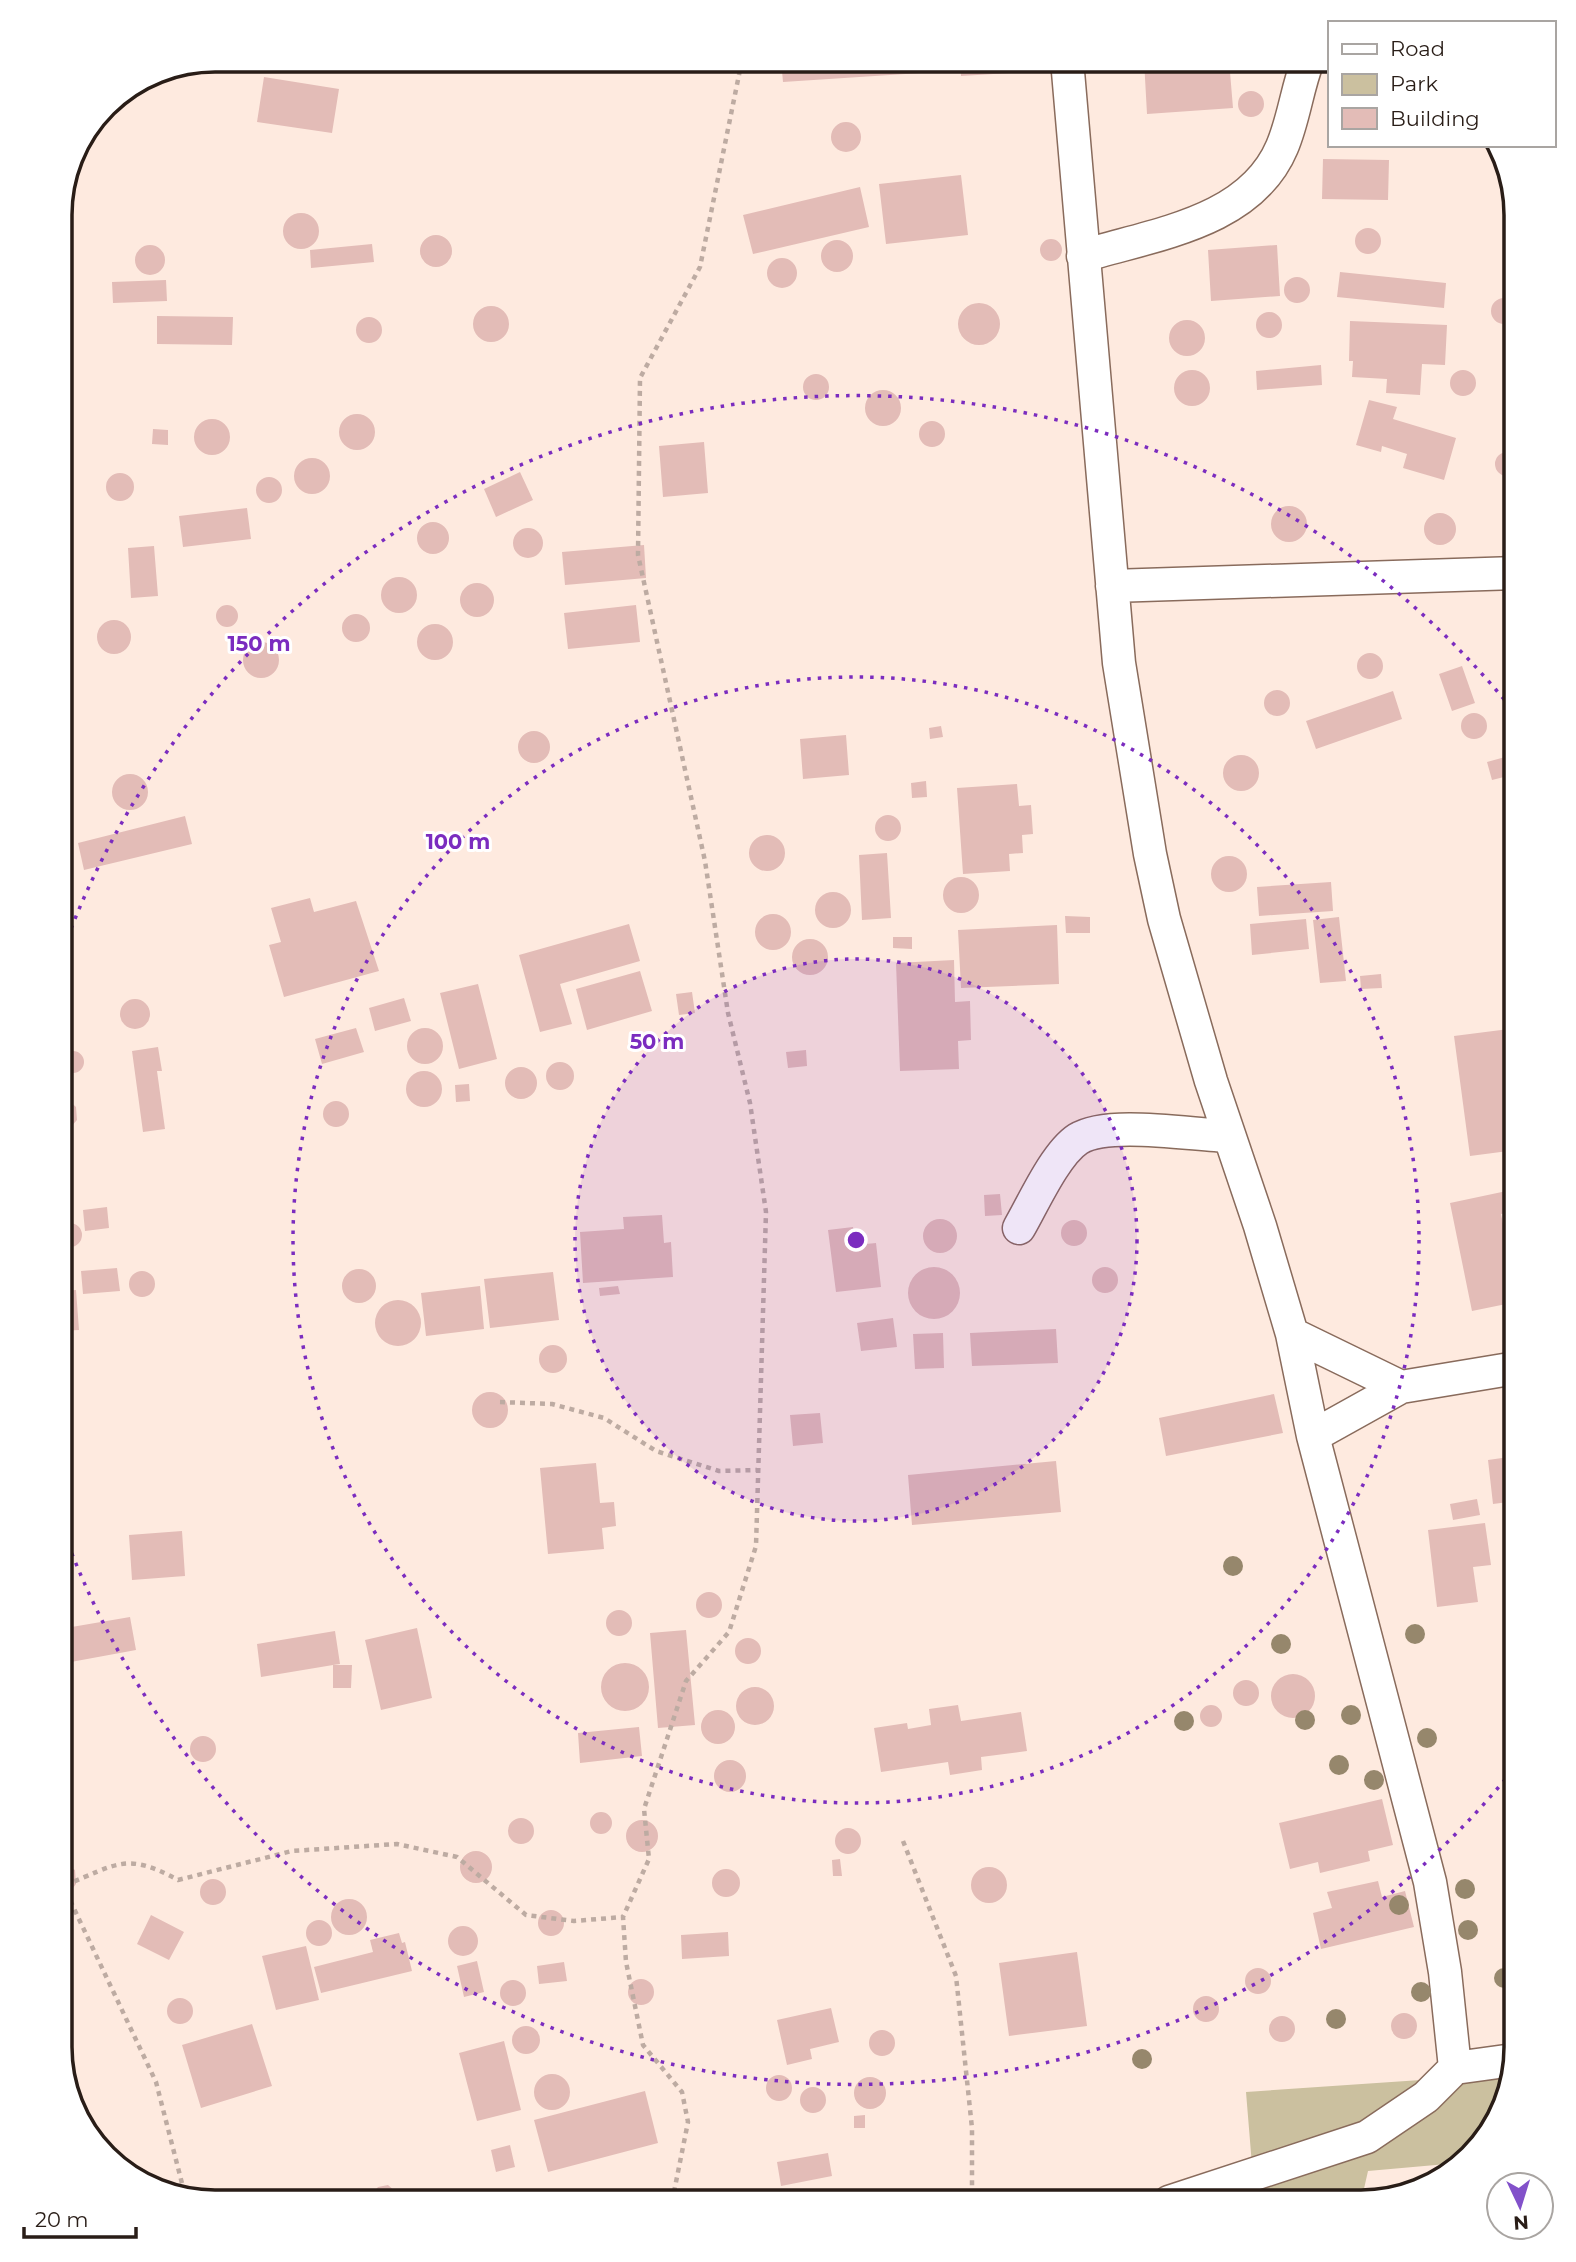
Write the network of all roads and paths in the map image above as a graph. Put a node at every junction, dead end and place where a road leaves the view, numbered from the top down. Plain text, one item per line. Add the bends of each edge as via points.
1 (740, 72) edge
2 (1068, 72) edge
3 (1304, 72) edge
4 (1083, 256) junction
5 (1504, 573) edge
6 (1112, 586) junction
7 (1228, 1136) junction
8 (1019, 1228) dead end
9 (1292, 1334) junction
10 (1504, 1370) edge
11 (1401, 1388) junction
12 (500, 1402) dead end
13 (1313, 1436) junction
14 (757, 1470) junction
15 (903, 1841) dead end
16 (72, 1882) edge
17 (72, 1900) edge
18 (623, 1917) junction
19 (1503, 2061) edge
20 (1455, 2068) junction
21 (183, 2186) edge
22 (674, 2190) edge
23 (972, 2190) edge
24 (1206, 2190) edge

1 - 14 path via 699,267 640,378 638,555 705,861 766,1212
2 - 4 street
3 - 4 street via 1281,149 1263,178 1239,202 1206,218
4 - 6 street
5 - 6 street
6 - 7 street via 1119,663 1150,854 1164,919
7 - 8 street via 1144,1130 1102,1131 1079,1138 1064,1153
7 - 9 street
9 - 11 street
9 - 13 street
10 - 11 street
11 - 13 street
12 - 14 path via 552,1404 604,1418 656,1451 719,1471
13 - 20 street via 1430,1882
14 - 18 path via 756,1546 729,1632 686,1681 644,1809 649,1858
15 - 23 path via 956,1976 972,2128
16 - 18 path via 129,1861 157,1868 178,1880 292,1851 397,1844 457,1857 526,1915 574,1921
17 - 21 path via 156,2082
18 - 22 path via 626,1962 643,2045 682,2092 688,2122
19 - 20 street
20 - 24 street via 1426,2097 1367,2137

